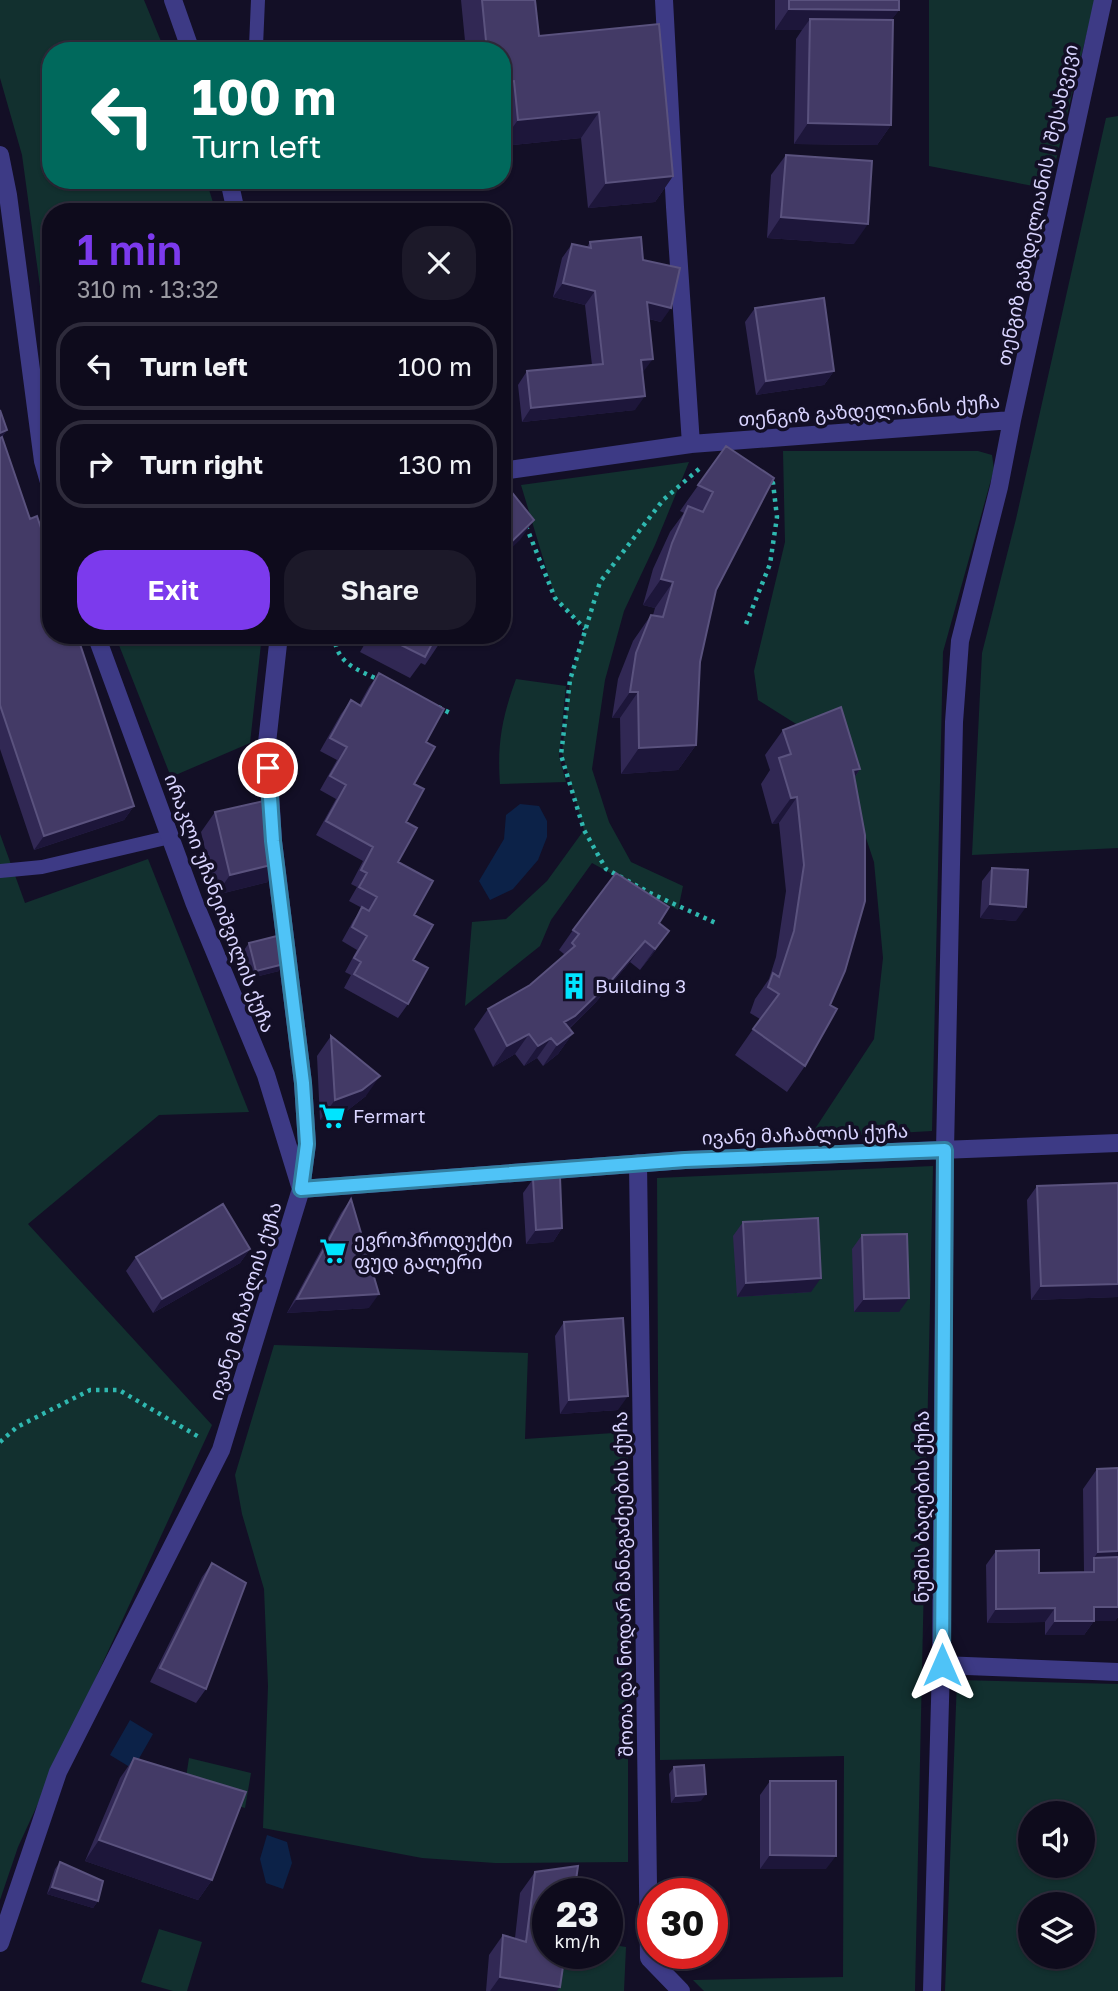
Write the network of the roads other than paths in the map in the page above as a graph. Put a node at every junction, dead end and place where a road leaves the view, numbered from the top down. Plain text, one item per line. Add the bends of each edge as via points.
1 (173, 0) edge
2 (258, 0) edge
3 (664, 0) edge
4 (1103, 0) edge
5 (188, 42) edge
6 (256, 42) edge
7 (0, 155) edge
8 (1012, 420) junction
9 (691, 444) junction
10 (42, 453) edge
11 (511, 470) edge
12 (99, 644) edge
13 (278, 644) edge
14 (170, 836) junction
15 (0, 870) edge
16 (1118, 1143) edge
17 (945, 1150) junction
18 (638, 1163) junction
19 (301, 1189) junction
20 (942, 1665) junction
21 (1118, 1672) edge
22 (0, 1943) edge
23 (681, 1991) edge
24 (932, 1991) edge

1 - 5 street
2 - 6 lane
3 - 9 street
4 - 8 street, თენგიზ გაზდელიანის I შესახვევი
7 - 10 street
8 - 9 street, თენგიზ გაზდელიანის ქუჩა
8 - 17 street, თენგიზ გაზდელიანის ქუჩა via 960,641 954,722
9 - 11 street, თენგიზ გაზდელიანის ქუჩა
12 - 14 street, ირაკლი უჩანეიშვილის ქუჩა
13 - 19 street via 267,743 273,841 303,1083 307,1144
14 - 15 lane via 42,867
14 - 19 street, ირაკლი უჩანეიშვილის ქუჩა via 265,1075
16 - 17 street, ივანე მაჩაბლის ქუჩა
17 - 18 street, ივანე მაჩაბლის ქუჩა
17 - 20 street, ნუშის ბაღების ქუჩა
18 - 19 street, ივანე მაჩაბლის ქუჩა
18 - 23 street, შოთა და ნოდარ მანაგაძეების ქუჩა via 649,1958
19 - 22 street, ივანე მაჩაბლის ქუჩა via 221,1450 58,1772
20 - 21 street
20 - 24 street, ნუშის ბაღების ქუჩა

